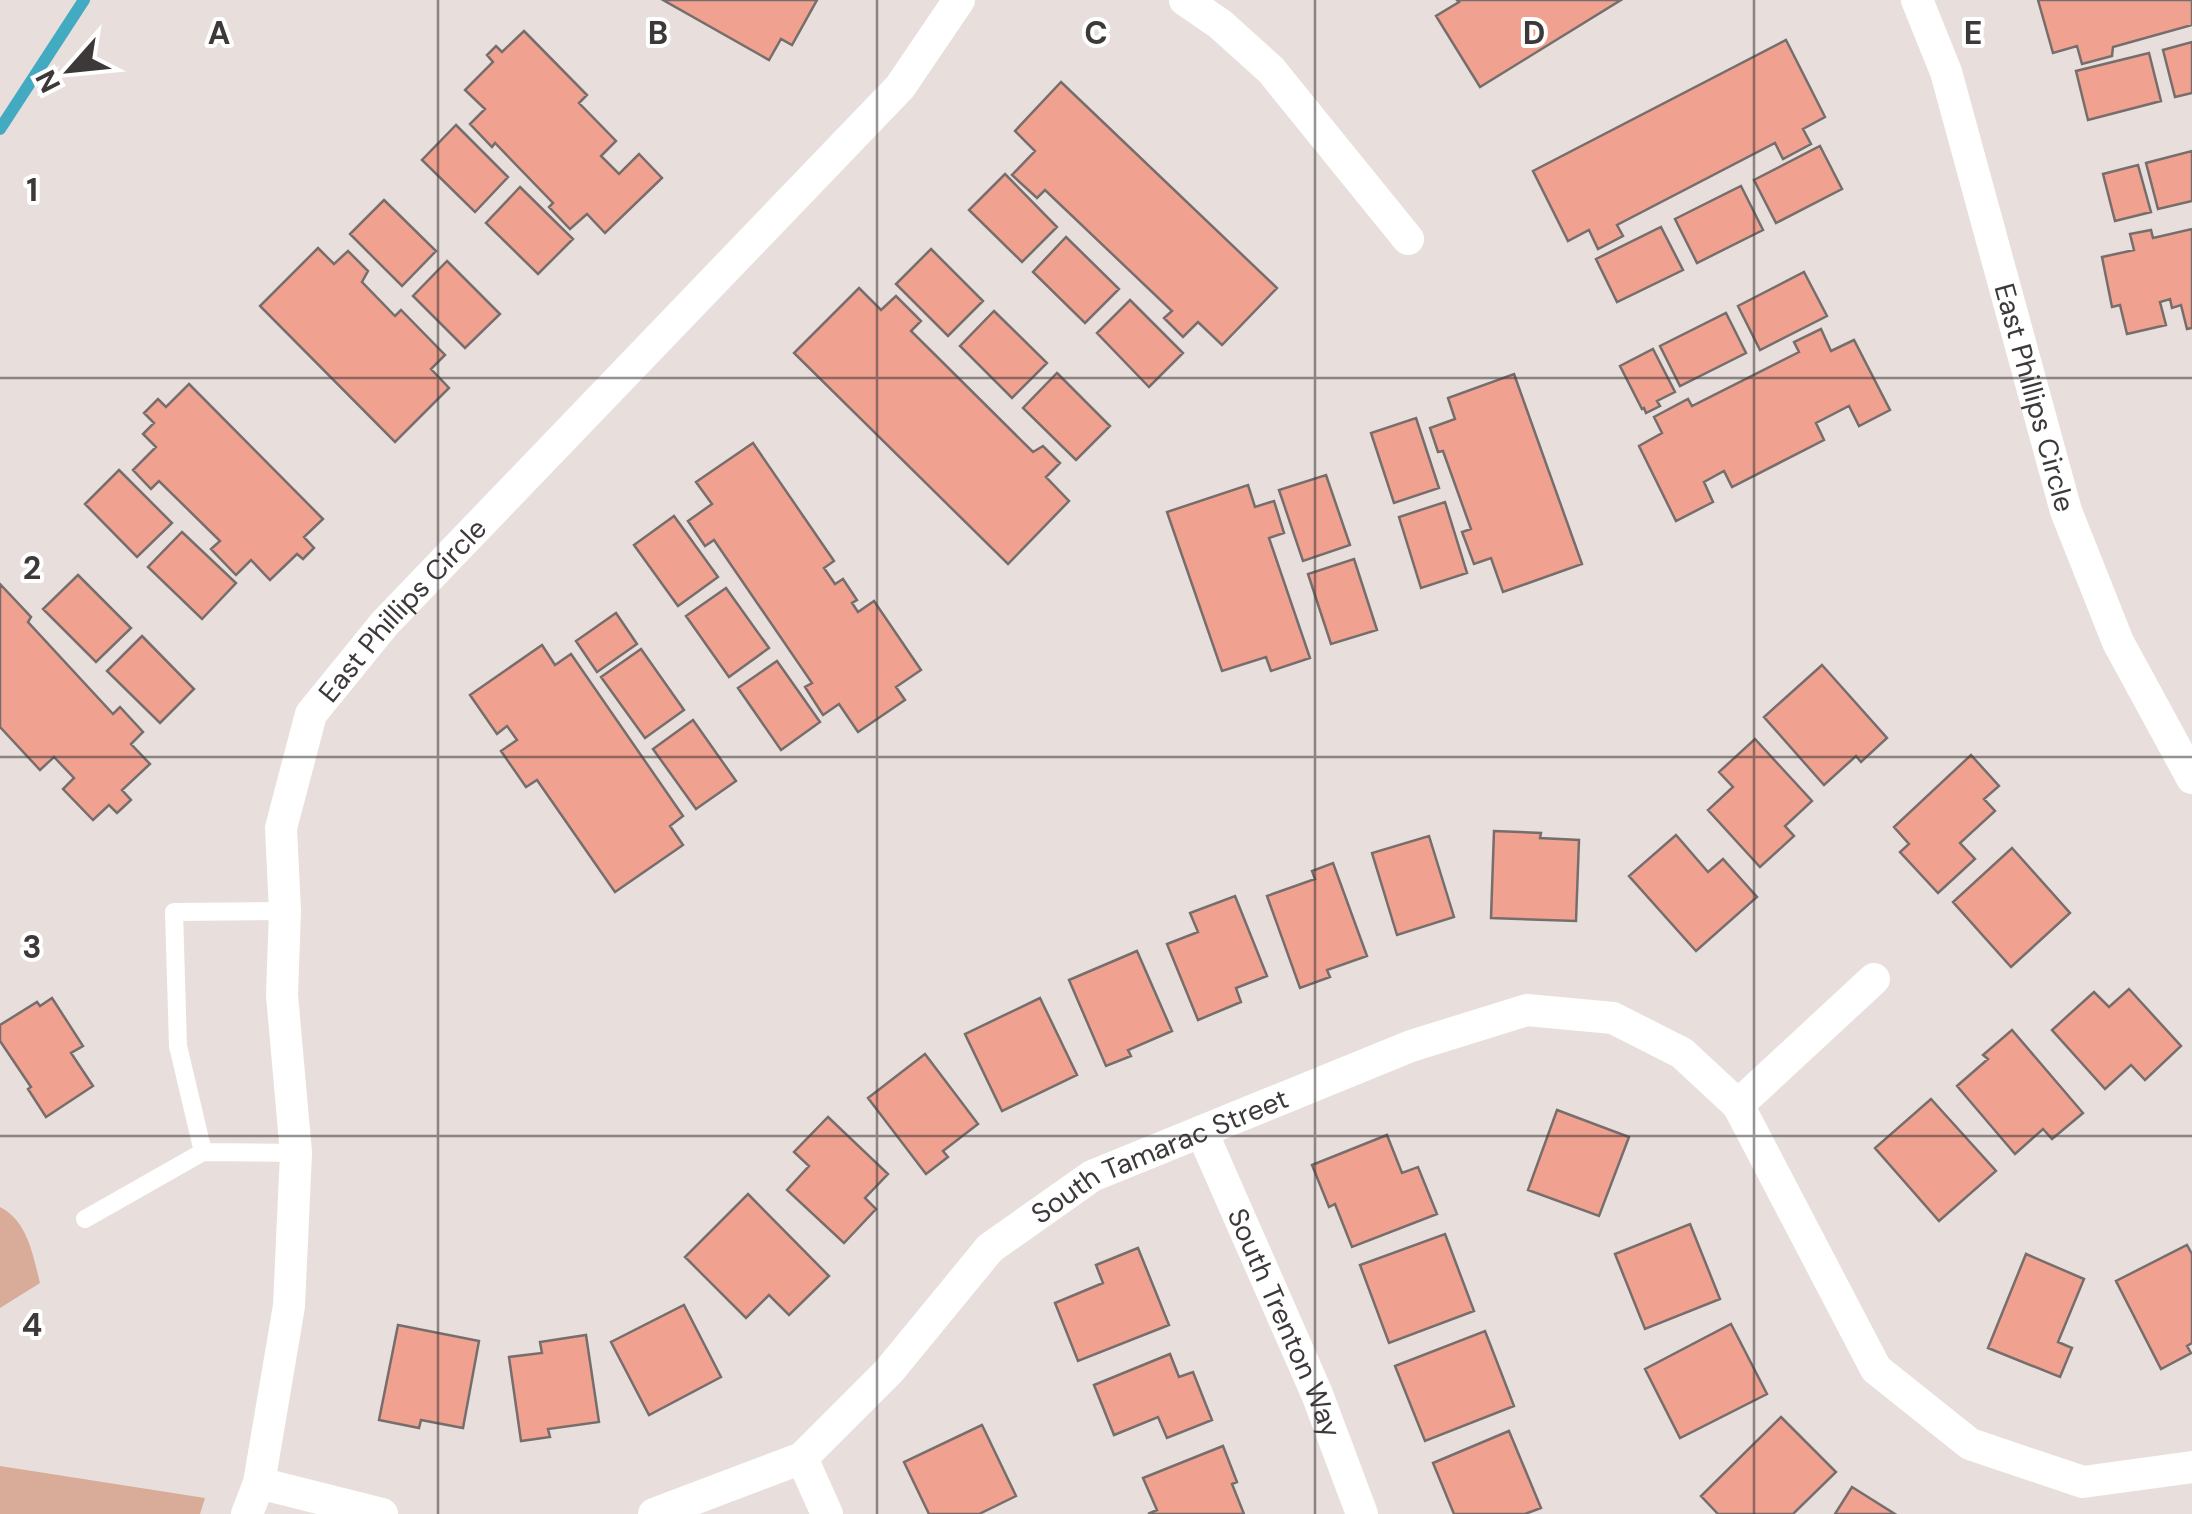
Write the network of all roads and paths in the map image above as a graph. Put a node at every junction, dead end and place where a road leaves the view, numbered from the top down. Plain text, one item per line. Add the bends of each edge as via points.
1 (958, 0) edge
2 (1185, 0) edge
3 (1917, 0) edge
4 (1408, 238) dead end
5 (2192, 778) edge
6 (285, 911) junction
7 (1874, 979) dead end
8 (1738, 1105) junction
9 (1202, 1132) junction
10 (202, 1152) junction
11 (296, 1153) junction
12 (85, 1220) dead end
13 (802, 1458) junction
14 (2192, 1467) edge
15 (259, 1483) junction
16 (247, 1514) edge
17 (382, 1514) edge
18 (654, 1514) edge
19 (827, 1514) edge
20 (1362, 1514) edge

1 - 6 street, East Phillips Circle via 900,87 384,624 310,714 281,828
2 - 4 street via 1271,70
3 - 5 street, East Phillips Circle via 1946,72 2066,510 2118,642
6 - 10 lane via 174,912 178,1046
6 - 11 street, East Phillips Circle via 282,995
7 - 8 street
8 - 9 street, South Tamarac Street via 1682,1053 1612,1018 1527,1010 1411,1046
8 - 14 street, South Tamarac Street via 1876,1369 1970,1444 2083,1482
9 - 13 street, South Tamarac Street via 1092,1176 990,1248 889,1371
9 - 20 street, South Trenton Way via 1318,1394
10 - 11 lane
10 - 12 lane
11 - 15 street, East Phillips Circle via 289,1306
13 - 18 street, South Tamarac Street
13 - 19 street
15 - 16 street, East Phillips Circle
15 - 17 street

